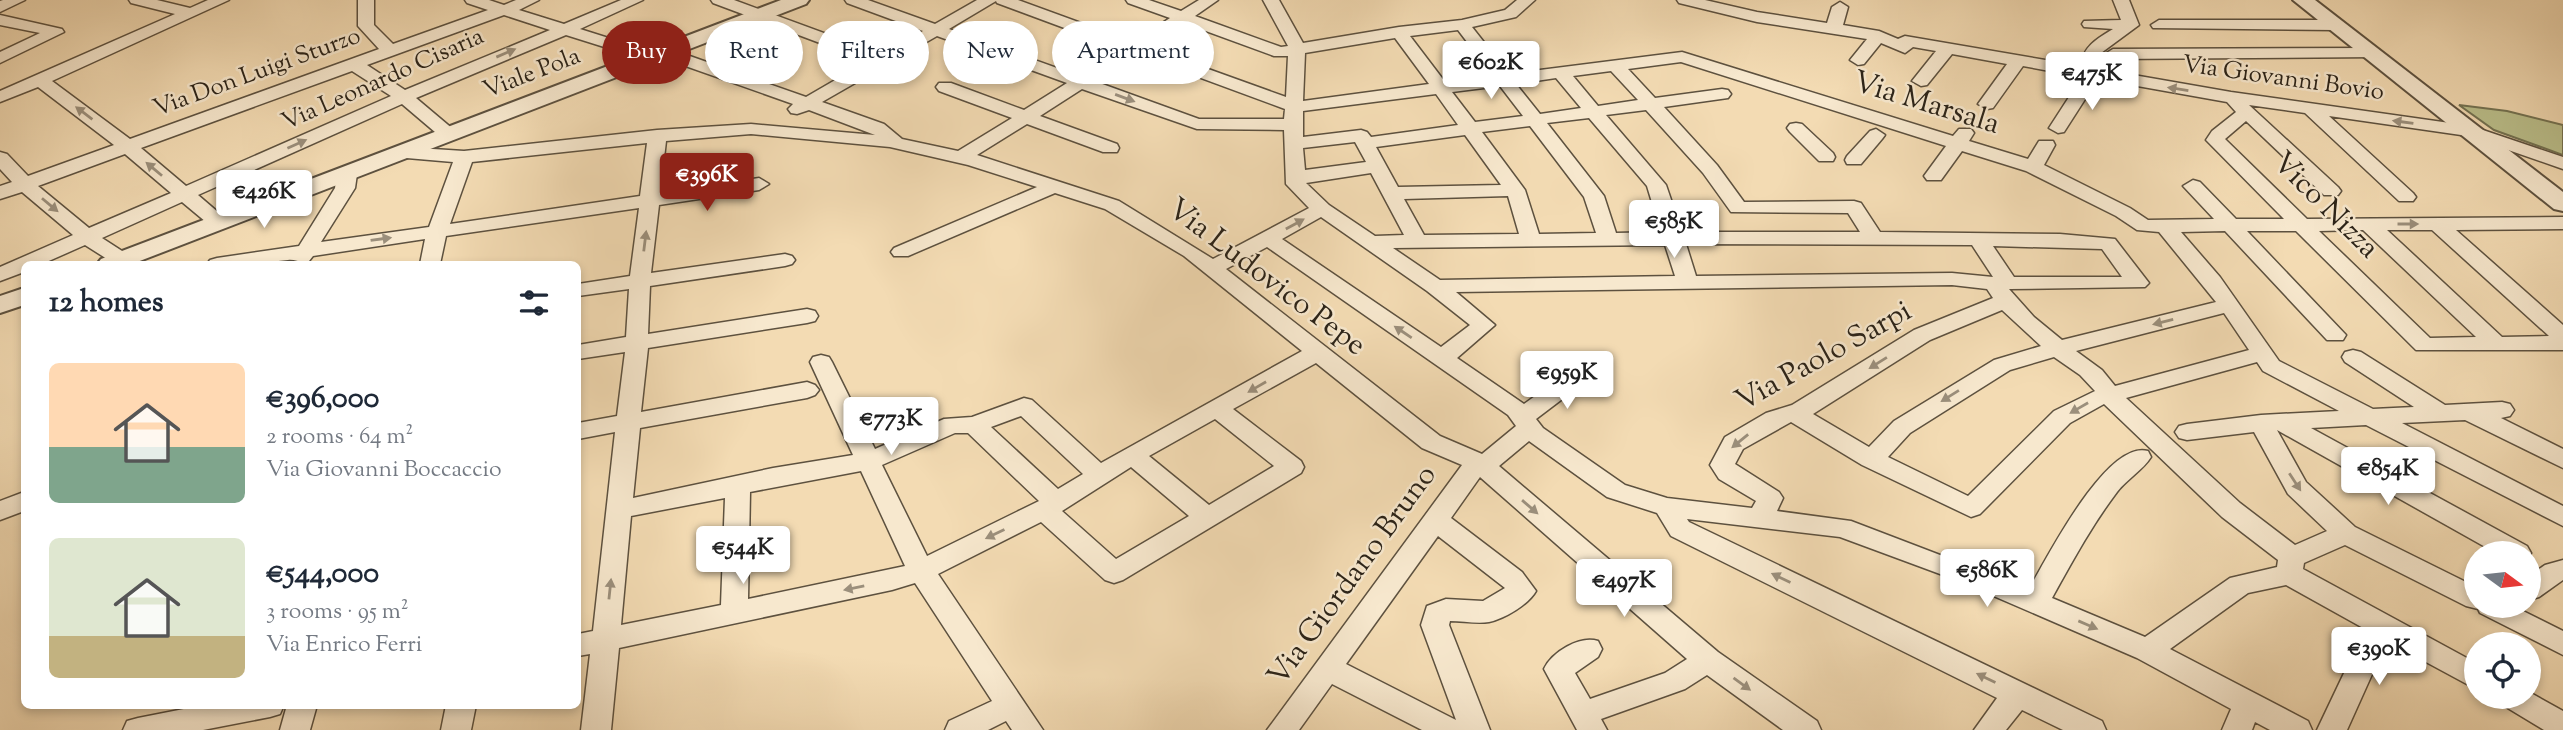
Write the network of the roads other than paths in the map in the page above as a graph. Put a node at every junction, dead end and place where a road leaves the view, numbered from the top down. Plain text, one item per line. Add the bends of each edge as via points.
1 (17, 0) edge
2 (137, 0) edge
3 (221, 0) edge
4 (366, 0) edge
5 (472, 0) edge
6 (531, 0) edge
7 (635, 0) edge
8 (719, 0) edge
9 (799, 0) edge
10 (853, 0) edge
11 (989, 0) edge
12 (1003, 0) edge
13 (1134, 0) edge
14 (1210, 0) edge
15 (1271, 0) edge
16 (1527, 0) edge
17 (1685, 0) edge
18 (2121, 0) edge
19 (2303, 0) edge
20 (0, 7) edge
21 (1840, 8) dead end
22 (503, 10) junction
23 (191, 13) junction
24 (761, 14) junction
25 (1183, 18) junction
26 (0, 19) edge
27 (1060, 21) edge
28 (1178, 21) edge
29 (1908, 22) dead end
30 (2090, 24) dead end
31 (1462, 25) junction
32 (2131, 25) junction
33 (2159, 25) dead end
34 (2335, 25) junction
35 (563, 28) junction
36 (1835, 28) junction
37 (939, 30) junction
38 (1399, 32) junction
39 (817, 36) edge
40 (929, 36) edge
41 (1879, 36) junction
42 (602, 39) edge
43 (691, 41) edge
44 (1905, 41) junction
45 (1297, 47) junction
46 (1947, 49) junction
47 (390, 51) junction
48 (2371, 53) junction
49 (2113, 54) dead end
50 (1682, 57) joint
51 (0, 58) edge
52 (1858, 60) dead end
53 (2018, 61) junction
54 (355, 65) junction
55 (1616, 65) junction
56 (691, 66) edge
57 (1052, 71) edge
58 (1560, 72) junction
59 (602, 75) edge
60 (2092, 75) junction
61 (40, 79) junction
62 (1503, 80) junction
63 (1921, 81) dead end
64 (842, 84) edge
65 (1078, 84) edge
66 (1087, 84) edge
67 (1208, 84) edge
68 (945, 87) dead end
69 (1442, 88) junction
70 (1722, 94) dead end
71 (0, 97) edge
72 (404, 97) junction
73 (2231, 97) junction
74 (1652, 103) junction
75 (806, 104) junction
76 (1987, 104) dead end
77 (2311, 109) junction
78 (1593, 111) junction
79 (2247, 112) junction
80 (1026, 117) junction
81 (1534, 119) junction
82 (1294, 125) junction
83 (1883, 127) junction
84 (1470, 128) junction
85 (1796, 128) dead end
86 (2059, 128) dead end
87 (751, 130) junction
88 (2471, 131) junction
89 (448, 134) junction
90 (657, 136) junction
91 (1962, 138) junction
92 (895, 143) junction
93 (1366, 143) junction
94 (2046, 145) dead end
95 (127, 146) junction
96 (1110, 148) dead end
97 (402, 153) junction
98 (1826, 156) dead end
99 (464, 157) junction
100 (962, 157) junction
101 (0, 158) edge
102 (1854, 160) dead end
103 (2563, 163) edge
104 (1378, 166) junction
105 (2034, 167) junction
106 (347, 174) junction
107 (1934, 176) dead end
108 (1296, 177) junction
109 (26, 184) junction
110 (759, 184) dead end
111 (1055, 186) junction
112 (2193, 186) dead end
113 (1515, 190) junction
114 (2331, 191) dead end
115 (0, 193) edge
116 (188, 193) junction
117 (1392, 193) junction
118 (2406, 197) dead end
119 (650, 201) junction
120 (2563, 204) edge
121 (1322, 209) junction
122 (219, 223) junction
123 (2299, 223) junction
124 (2436, 223) junction
125 (2563, 223) edge
126 (2230, 224) junction
127 (2368, 224) junction
128 (2155, 226) junction
129 (438, 231) junction
130 (88, 238) junction
131 (1268, 239) junction
132 (1874, 239) junction
133 (1608, 240) junction
134 (1672, 240) junction
135 (1979, 240) junction
136 (1530, 241) junction
137 (1369, 242) junction
138 (1418, 242) junction
139 (901, 252) dead end
140 (302, 257) edge
141 (785, 260) dead end
142 (32, 261) edge
143 (117, 261) edge
144 (125, 261) edge
145 (253, 261) edge
146 (431, 261) edge
147 (21, 266) edge
148 (1213, 268) junction
149 (0, 275) edge
150 (640, 280) junction
151 (1688, 283) junction
152 (1435, 286) junction
153 (2002, 289) junction
154 (581, 290) edge
155 (21, 297) edge
156 (0, 305) edge
157 (2230, 306) junction
158 (807, 316) dead end
159 (2335, 335) dead end
160 (2563, 337) edge
161 (637, 342) junction
162 (2563, 344) edge
163 (2498, 345) junction
164 (2058, 348) junction
165 (581, 351) edge
166 (1316, 353) junction
167 (2262, 354) junction
168 (2353, 357) dead end
169 (1442, 358) junction
170 (821, 362) dead end
171 (1586, 370) dead end
172 (807, 390) dead end
173 (2108, 394) junction
174 (1218, 409) junction
175 (2502, 410) dead end
176 (2439, 412) junction
177 (1793, 413) junction
178 (2471, 413) junction
179 (2366, 416) junction
180 (2271, 422) junction
181 (627, 424) junction
182 (974, 425) junction
183 (1528, 425) junction
184 (581, 431) edge
185 (2187, 432) dead end
186 (1132, 455) junction
187 (2139, 457) dead end
188 (1871, 459) junction
189 (2563, 459) edge
190 (868, 461) junction
191 (1480, 464) junction
192 (1100, 476) junction
193 (738, 486) junction
194 (21, 502) edge
195 (1050, 507) junction
196 (1666, 507) junction
197 (0, 510) edge
198 (618, 510) junction
199 (1207, 517) junction
200 (2563, 517) edge
201 (1760, 519) junction
202 (1436, 520) junction
203 (2346, 534) junction
204 (2495, 541) edge
205 (2541, 564) edge
206 (2290, 565) junction
207 (921, 571) junction
208 (2560, 573) edge
209 (2541, 583) edge
210 (2464, 591) edge
211 (2035, 603) junction
212 (734, 613) junction
213 (2517, 618) edge
214 (2381, 624) junction
215 (605, 639) junction
216 (2563, 643) edge
217 (581, 644) edge
218 (1588, 649) dead end
219 (2147, 650) junction
220 (1708, 660) junction
221 (1328, 668) junction
222 (2464, 670) edge
223 (2017, 694) junction
224 (2248, 702) junction
225 (1011, 705) junction
226 (250, 709) edge
227 (301, 709) edge
228 (460, 709) edge
229 (2534, 709) edge
230 (1588, 721) edge
231 (2563, 726) edge
232 (138, 730) edge
233 (295, 730) edge
234 (456, 730) edge
235 (596, 730) edge
236 (960, 730) edge
237 (1028, 730) edge
238 (1282, 730) edge
239 (1449, 730) edge
240 (1475, 730) edge
241 (1806, 730) edge
242 (1989, 730) edge
243 (2091, 730) edge
244 (2237, 730) edge
245 (2297, 730) edge
246 (2332, 730) edge

1 - 20 street
2 - 23 street
3 - 23 street
4 - 47 street via 366,26
5 - 22 street, Via Ludovico Pepe
6 - 22 street, Via Don Luigi Sturzo
7 - 35 street, Via Leonardo Cisaria
8 - 24 street
9 - 24 street, Viale Pola
10 - 37 street
11 - 37 street
12 - 27 street
13 - 25 street
14 - 25 street
15 - 45 street
16 - 31 street via 1510,14
17 - 36 street, Via Giovanni Bovio via 1808,30
18 - 32 street
19 - 34 street
21 - 36 street
22 - 35 street, Via Ludovico Pepe
22 - 47 street, Via Don Luigi Sturzo
23 - 61 street
24 - 39 street
24 - 43 street, Viale Pola
25 - 28 street
25 - 45 street via 1280,52
26 - 51 street via 57,33
29 - 44 street
30 - 32 street
31 - 38 street
31 - 62 street
32 - 60 street via 2090,53
33 - 34 street
34 - 48 street
35 - 42 street, Via Ludovico Pepe
72 -> 35 street, Via Leonardo Cisaria
36 - 41 street, Via Giovanni Bovio
37 - 40 street
37 - 57 street
38 - 45 street
38 - 69 street
41 - 44 street, Via Giovanni Bovio via 1905,48
41 - 52 street
44 - 46 street, Via Giovanni Bovio
45 - 82 street
46 - 53 street, Via Giovanni Bovio
46 - 63 street
47 - 54 street, Via Don Luigi Sturzo
48 - 49 street
48 - 88 street
50 - 55 street
50 - 83 street, Via Marsala
53 - 60 street, Via Giovanni Bovio
53 - 76 street
54 - 72 street
54 - 95 street, Via Don Luigi Sturzo
55 - 58 street
55 - 74 street
56 - 75 street, Via Ludovico Pepe
58 - 62 street
58 - 78 street
59 - 89 street, Viale Pola
73 -> 60 street, Via Giovanni Bovio
60 - 86 street
61 - 71 street
95 -> 61 street
62 - 69 street
62 - 81 street
64 - 75 street
65 - 80 street
66 -> 82 street via 1198,124
67 - 82 street
68 - 80 street
69 - 82 street
69 - 84 street
70 - 74 street
72 - 89 street
116 -> 72 street, Via Leonardo Cisaria
73 - 77 street, Via Giovanni Bovio
73 - 79 street
74 - 78 street
74 - 132 street via 1738,208 1854,207
75 - 87 street
75 - 92 street, Via Ludovico Pepe via 878,128
88 -> 77 street, Via Giovanni Bovio
77 - 118 street
78 - 81 street
78 - 134 street via 1656,185
79 - 114 street
79 - 123 street, Vico Nizza via 2215,140
80 - 96 street
80 - 100 street
81 - 84 street
81 - 133 street via 1594,196
82 - 93 street via 1361,136
82 - 108 street
83 - 91 street, Via Marsala
83 - 102 street
84 - 93 street
84 - 113 street
85 - 98 street
87 - 90 street
87 - 92 street
88 - 103 street, Via Giovanni Bovio
88 - 120 street
89 - 97 street, Viale Pola
90 - 99 street
90 - 119 street
91 - 105 street, Via Marsala
91 - 107 street
92 - 100 street, Via Ludovico Pepe
93 - 104 street
94 - 105 street
95 - 109 street, Via Don Luigi Sturzo
116 -> 95 street
97 - 99 street
97 - 106 street, Viale Pola
99 - 129 street
100 - 111 street, Via Ludovico Pepe
101 - 109 street
104 - 108 street
104 - 117 street
105 - 128 street, Via Marsala
106 - 122 street, Viale Pola
106 - 140 street via 345,188
108 - 121 street via 1296,184
109 - 115 street, Via Don Luigi Sturzo
109 -> 130 street
110 - 119 street
111 - 139 street
111 - 148 street, Via Ludovico Pepe via 1111,205
112 - 126 street
113 - 117 street
113 - 136 street
116 - 122 street
116 - 130 street, Via Leonardo Cisaria
117 - 138 street
119 - 129 street
150 -> 119 street
131 -> 121 street
121 - 137 street
122 - 144 street, Viale Pola
123 - 126 street
123 - 127 street
123 - 163 street, Vico Nizza via 2424,345
124 - 125 street
127 -> 124 street
124 - 160 street
126 - 128 street
126 - 159 street
127 - 163 street
128 - 157 street via 2213,281
140 -> 129 street
129 - 146 street
130 - 142 street, Via Leonardo Cisaria
130 - 143 street
131 - 148 street
169 -> 131 street
132 - 134 street
132 - 135 street
133 - 134 street
133 - 136 street
134 - 151 street
135 - 153 street
135 - 153 street via 2108,243 2138,283
136 - 138 street
137 - 138 street
137 - 152 street
140 - 145 street
141 - 150 street
147 - 149 street, Via Leonardo Cisaria
148 - 166 street, Via Ludovico Pepe
150 - 154 street
150 - 161 street
151 - 152 street
151 - 153 street via 1952,279
152 - 169 street via 1484,325
153 - 164 street
153 -> 177 street, Via Paolo Sarpi
155 - 156 street
157 -> 164 street
157 - 167 street
158 - 161 street
161 - 165 street
161 - 181 street
162 - 163 street
164 - 173 street via 2104,384
164 -> 188 street via 1984,375 1902,427
166 -> 174 street
166 - 191 street, Via Ludovico Pepe via 1431,442
167 - 173 street
167 - 179 street via 2271,366
168 - 176 street
169 - 183 street via 1516,409
170 - 190 street
171 - 183 street
172 - 181 street
173 -> 188 street via 2062,417 1970,508
173 - 206 street
174 - 186 street
174 - 199 street via 1292,467
175 - 178 street
176 - 178 street
176 - 179 street
177 - 188 street
177 -> 201 street, Via Paolo Sarpi via 1734,443 1722,465 1770,498
178 - 189 street
179 - 180 street
179 - 200 street
180 - 185 street
180 -> 203 street via 2297,488
180 - 204 street
181 - 184 street
181 - 198 street
182 - 190 street via 952,425
182 - 192 street via 1024,406
182 - 195 street
183 - 191 street, Via Giordano Bruno
183 - 196 street via 1616,491
186 - 192 street
186 - 199 street
187 - 211 street via 2129,462 2096,503
190 - 193 street
190 - 207 street
191 - 202 street, Via Giordano Bruno
191 -> 220 street, Via Ludovico Pepe
192 - 195 street
193 - 198 street
193 - 212 street
194 - 197 street
195 - 199 street via 1114,573
195 -> 207 street
196 - 201 street
223 -> 196 street via 1680,529
215 -> 198 street
201 - 211 street via 1842,528
202 - 221 street, Via Giordano Bruno
202 - 240 street via 1513,579 1522,591 1487,612 1446,610 1437,614 1435,625
203 - 206 street
203 - 210 street
205 - 208 street
206 - 214 street
206 - 219 street via 2239,585
207 -> 212 street
207 - 225 street
208 - 209 street
211 -> 219 street
212 - 215 street
213 - 216 street
214 - 222 street
214 - 246 street
215 - 217 street
215 - 235 street
218 - 230 street via 1558,669
219 - 224 street
220 - 230 street via 1675,681
220 -> 241 street, Via Ludovico Pepe
221 - 238 street, Via Giordano Bruno
221 - 239 street
223 - 242 street
223 - 243 street
224 - 244 street
224 - 245 street
225 - 236 street
225 - 237 street
226 - 232 street
227 - 233 street
228 - 234 street
229 - 231 street

